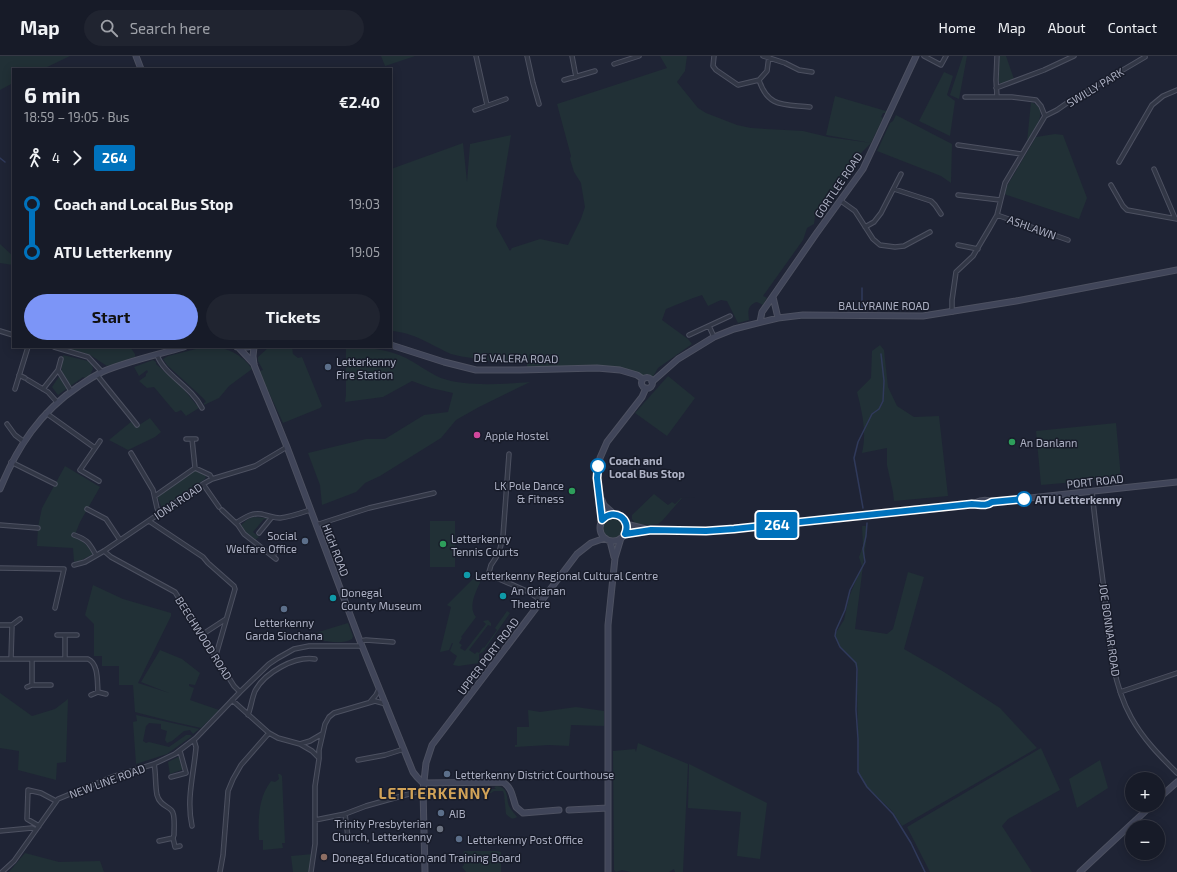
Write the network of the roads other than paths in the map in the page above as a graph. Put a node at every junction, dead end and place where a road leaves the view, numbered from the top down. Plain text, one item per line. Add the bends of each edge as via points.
1 (136, 56) edge
2 (476, 56) edge
3 (527, 56) edge
4 (572, 56) edge
5 (623, 56) edge
6 (639, 56) edge
7 (714, 56) edge
8 (763, 56) edge
9 (916, 56) edge
10 (924, 56) edge
11 (946, 56) edge
12 (997, 56) edge
13 (1074, 56) edge
14 (769, 57) edge
15 (1145, 57) dead end
16 (625, 60) junction
17 (614, 64) dead end
18 (141, 68) edge
19 (595, 70) dead end
20 (812, 72) dead end
21 (576, 77) junction
22 (564, 80) dead end
23 (759, 80) junction
24 (996, 88) junction
25 (1177, 90) edge
26 (965, 97) dead end
27 (997, 97) junction
28 (506, 99) dead end
29 (540, 104) dead end
30 (487, 105) junction
31 (810, 107) dead end
32 (475, 110) dead end
33 (1045, 116) junction
34 (958, 144) dead end
35 (1021, 154) junction
36 (1119, 162) dead end
37 (1154, 169) dead end
38 (901, 174) dead end
39 (1111, 185) dead end
40 (894, 189) junction
41 (958, 195) dead end
42 (1000, 200) junction
43 (841, 201) junction
44 (940, 214) dead end
45 (997, 215) junction
46 (1176, 218) edge
47 (865, 227) junction
48 (930, 232) dead end
49 (1068, 240) dead end
50 (958, 245) dead end
51 (978, 249) junction
52 (1177, 270) edge
53 (772, 297) junction
54 (952, 312) junction
55 (730, 316) dead end
56 (778, 318) junction
57 (760, 322) junction
58 (709, 326) junction
59 (0, 331) edge
60 (12, 335) edge
61 (689, 335) dead end
62 (714, 337) junction
63 (392, 345) edge
64 (28, 348) edge
65 (57, 348) edge
66 (180, 348) edge
67 (239, 348) edge
68 (254, 348) edge
69 (156, 355) junction
70 (60, 359) dead end
71 (254, 365) junction
72 (58, 370) junction
73 (99, 373) junction
74 (19, 375) junction
75 (643, 379) junction
76 (652, 382) junction
77 (646, 388) junction
78 (15, 389) dead end
79 (43, 389) junction
80 (71, 391) junction
81 (57, 402) junction
82 (202, 408) dead end
83 (46, 413) junction
84 (7, 424) dead end
85 (137, 425) dead end
86 (186, 439) dead end
87 (24, 441) junction
88 (100, 441) dead end
89 (287, 446) junction
90 (95, 448) junction
91 (131, 453) dead end
92 (509, 454) dead end
93 (11, 462) junction
94 (195, 468) junction
95 (212, 479) junction
96 (99, 481) dead end
97 (1177, 482) edge
98 (55, 484) dead end
99 (203, 484) junction
100 (0, 489) edge
101 (1092, 491) junction
102 (434, 493) dead end
103 (600, 495) junction
104 (155, 496) junction
105 (87, 509) dead end
106 (310, 510) junction
107 (160, 514) junction
108 (614, 514) junction
109 (272, 517) junction
110 (602, 520) junction
111 (149, 521) junction
112 (236, 523) junction
113 (626, 524) junction
114 (0, 525) edge
115 (316, 525) junction
116 (38, 528) dead end
117 (651, 530) junction
118 (259, 533) dead end
119 (74, 535) dead end
120 (623, 536) junction
121 (605, 538) junction
122 (120, 540) junction
123 (610, 541) junction
124 (277, 550) dead end
125 (104, 551) junction
126 (96, 555) junction
127 (615, 558) junction
128 (74, 565) dead end
129 (0, 568) edge
130 (542, 601) junction
131 (55, 608) dead end
132 (20, 619) dead end
133 (226, 619) junction
134 (0, 625) edge
135 (12, 625) junction
136 (202, 634) junction
137 (57, 635) dead end
138 (65, 635) junction
139 (77, 635) dead end
140 (393, 642) dead end
141 (361, 644) junction
142 (216, 655) junction
143 (65, 658) junction
144 (0, 659) edge
145 (11, 659) junction
146 (32, 659) junction
147 (315, 659) dead end
148 (1177, 673) edge
149 (32, 685) junction
150 (50, 685) dead end
151 (27, 687) dead end
152 (379, 688) junction
153 (98, 692) junction
154 (240, 692) junction
155 (1120, 692) junction
156 (106, 694) dead end
157 (91, 695) dead end
158 (232, 700) junction
159 (369, 702) junction
160 (386, 704) junction
161 (248, 715) junction
162 (270, 733) junction
163 (322, 734) junction
164 (194, 740) junction
165 (300, 744) junction
166 (404, 749) junction
167 (180, 751) junction
168 (319, 758) junction
169 (358, 760) dead end
170 (154, 764) junction
171 (1177, 773) edge
172 (171, 776) dead end
173 (1177, 782) edge
174 (423, 783) junction
175 (423, 790) junction
176 (1165, 793) edge
177 (56, 801) junction
178 (608, 808) junction
179 (559, 810) dead end
180 (569, 810) dead end
181 (1144, 812) edge
182 (345, 814) junction
183 (315, 820) junction
184 (39, 826) junction
185 (192, 826) dead end
186 (36, 830) junction
187 (0, 831) edge
188 (172, 838) junction
189 (348, 838) dead end
190 (159, 841) dead end
191 (180, 846) dead end
192 (2, 872) edge
193 (220, 872) edge
194 (311, 872) edge
195 (425, 872) edge
196 (608, 872) edge
197 (1080, 872) edge

1 - 18 main road
2 - 30 street
3 - 29 street
4 - 21 street
5 - 16 street
6 - 16 street
7 - 23 street via 713,66 716,70 738,85
8 - 14 street
9 - 43 main road, GORTLEE ROAD via 863,169
10 - 11 street via 941,65
12 - 24 street
13 - 24 street
14 - 20 street via 799,70
14 - 23 street via 767,71
15 - 33 street, SWILLY PARK
16 - 17 street
19 - 21 street
21 - 22 street
23 - 31 street via 768,97 774,102
24 - 27 street
25 - 36 street via 1162,96 1152,105
26 - 27 street
27 - 33 street via 1036,100
28 - 30 street
30 - 32 street
33 - 35 street, ASHLAWN
34 - 35 street
35 - 42 street, ASHLAWN via 1005,183
37 - 46 street
38 - 40 street
39 - 46 street via 1127,210
40 - 44 street via 931,201
40 - 47 street via 881,213 874,222
41 - 42 street, ASHLAWN
42 - 45 street, ASHLAWN
43 - 47 street via 855,211
43 - 53 main road, GORTLEE ROAD
45 - 49 street, ASHLAWN
45 - 51 street, ASHLAWN
47 - 48 street via 877,244 895,247
50 - 51 street
51 - 54 street, ASHLAWN via 956,272
52 - 54 main road, BALLYRAINE ROAD
53 - 56 main road
53 - 57 main road, GORTLEE ROAD via 762,312
54 - 56 main road, BALLYRAINE ROAD via 923,316 803,315
55 - 58 street
56 - 57 main road, BALLYRAINE ROAD
57 - 62 main road, BALLYRAINE ROAD
58 - 61 street
58 - 62 street
59 - 60 street
62 - 76 main road, BALLYRAINE ROAD via 678,359
63 - 75 main road, DE VALERA ROAD via 476,370 597,368 620,370
64 - 74 street
65 - 73 street via 88,357
66 - 69 main road
67 - 71 main road
68 - 71 main road
69 - 73 main road
69 - 82 street via 161,364 184,385
70 - 72 street
71 - 89 main road, HIGH ROAD
72 - 79 street
72 - 80 street
73 - 80 main road
73 - 85 street
74 - 78 street
74 - 79 street
75 - 76 main road via 649,378
75 - 77 main road via 641,384
76 - 77 main road via 651,387
77 - 103 main road via 603,450 597,473
79 - 81 street
80 - 81 main road
81 - 83 main road
83 - 87 main road
83 - 90 street
84 - 87 street via 15,435
86 - 94 street via 194,439
87 - 93 main road
88 - 90 street
89 - 95 street, IONA ROAD via 255,466
89 - 106 main road, HIGH ROAD
90 - 96 street via 80,470
91 - 104 street
92 - 130 street via 502,542 489,572 490,575 529,592
93 - 98 street
93 - 100 main road
94 - 95 street via 210,475
94 - 104 street
95 - 99 street, IONA ROAD
97 - 101 main road, PORT ROAD
99 - 107 street, IONA ROAD
99 - 112 street
101 - 117 main road, PORT ROAD via 992,502 988,500 734,529
101 - 155 street, JOE BONNAR ROAD via 1111,657
102 - 115 street via 369,508
103 - 108 main road via 604,505
103 - 110 main road
104 - 107 street
105 - 122 street via 106,519
106 - 109 street via 290,516
106 - 115 main road, HIGH ROAD
107 - 111 street, IONA ROAD
108 - 110 main road
108 - 113 main road via 621,516
109 - 112 street via 254,514
109 - 118 street
110 - 121 main road via 600,530
111 - 122 street, IONA ROAD
111 - 133 street via 203,556 234,586
112 - 124 street via 244,534 274,557
113 - 117 main road, PORT ROAD
113 - 120 main road via 627,529
114 - 116 street
115 - 141 main road, HIGH ROAD
117 - 120 main road, PORT ROAD
119 - 126 street via 84,538
120 - 123 main road via 616,541
120 - 127 main road
121 - 123 main road
121 - 130 main road, UPPER PORT ROAD via 591,543 577,554
122 - 125 street, IONA ROAD
123 - 127 main road
125 - 126 street, IONA ROAD
125 - 136 street, BEECHWOOD ROAD via 175,592
126 - 128 street, IONA ROAD
127 - 178 main road via 608,625
129 - 131 street via 64,569
130 - 174 main road, UPPER PORT ROAD via 432,745
132 - 135 street
133 - 136 street
133 - 142 street
134 - 135 street
135 - 145 street
136 - 142 street, BEECHWOOD ROAD
137 - 138 street
138 - 139 street
138 - 143 street
140 - 141 street, NEW LINE ROAD via 366,640
141 - 152 main road, HIGH ROAD
141 - 154 street, NEW LINE ROAD via 312,645 294,649 269,664
142 - 154 street, BEECHWOOD ROAD
143 - 146 street
143 - 153 street via 91,660 95,667
144 - 145 street
145 - 146 street
146 - 149 street
147 - 161 street via 290,662 266,678 256,689
148 - 155 street
149 - 150 street
149 - 151 street
152 - 159 street
152 - 160 main road, HIGH ROAD
153 - 156 street
153 - 157 street
154 - 158 street, NEW LINE ROAD
155 - 171 street, JOE BONNAR ROAD via 1138,729
158 - 161 street
158 - 164 street, NEW LINE ROAD
159 - 160 street
159 - 163 street via 334,713 329,717
160 - 166 main road, HIGH ROAD
161 - 162 street
162 - 165 street
162 - 193 street via 241,765 228,791
163 - 165 street
163 - 168 street
164 - 167 street, NEW LINE ROAD
164 - 185 street via 196,747 190,794
165 - 168 street
166 - 169 street
166 - 174 main road, HIGH ROAD via 414,774
167 - 170 street, NEW LINE ROAD
167 - 172 street via 186,773
168 - 183 street via 315,786
170 - 177 street, NEW LINE ROAD via 84,788
170 - 188 street via 158,799 174,813
173 - 176 main road
174 - 175 main road, UPPER PORT ROAD
174 - 179 main road via 503,782 513,792 516,807 523,813
175 - 182 street
175 - 195 main road, UPPER PORT ROAD
177 - 184 street, NEW LINE ROAD
177 - 184 street via 28,790 27,819
178 - 180 main road
178 - 196 main road
181 - 197 main road
182 - 183 street
182 - 189 street
183 - 194 street via 315,848
184 - 186 street, NEW LINE ROAD
186 - 187 street via 32,828
186 - 192 street, NEW LINE ROAD via 14,861
188 - 190 street
188 - 191 street via 175,846

